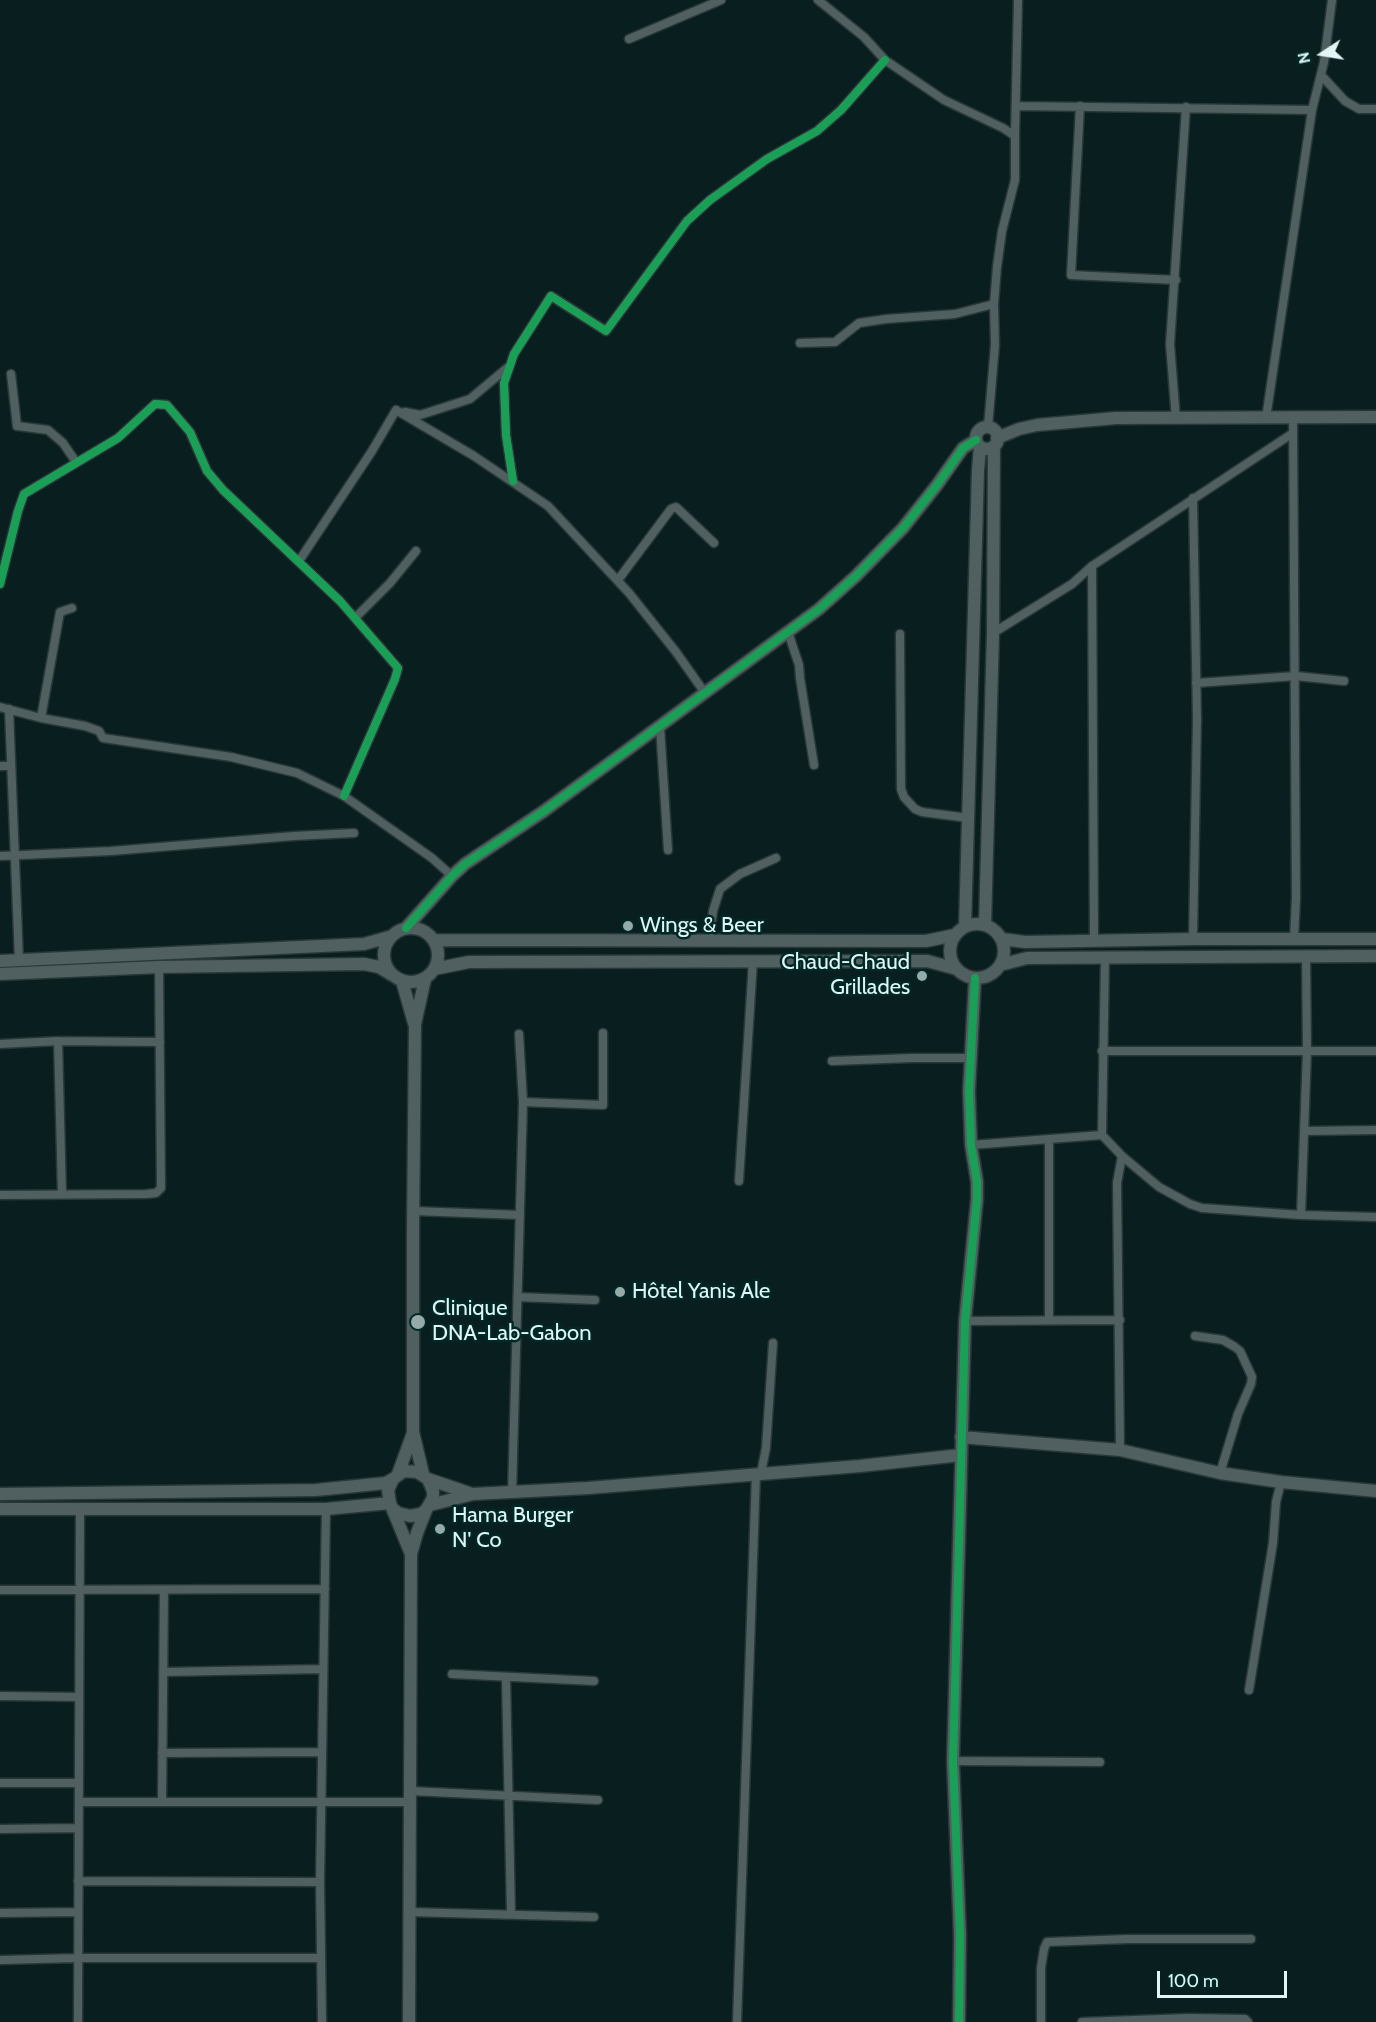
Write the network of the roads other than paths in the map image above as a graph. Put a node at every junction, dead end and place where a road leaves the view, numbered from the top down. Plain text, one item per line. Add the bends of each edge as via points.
1 (721, 0) edge
2 (818, 0) edge
3 (1018, 0) edge
4 (1332, 0) edge
5 (629, 39) dead end
6 (885, 60) junction
7 (1321, 75) junction
8 (1016, 106) junction
9 (1080, 106) junction
10 (1186, 107) junction
11 (1376, 109) edge
12 (1312, 110) junction
13 (1015, 136) junction
14 (1176, 280) junction
15 (994, 304) junction
16 (800, 343) dead end
17 (507, 368) junction
18 (11, 374) dead end
19 (396, 410) junction
20 (1376, 417) edge
21 (1266, 418) junction
22 (1293, 418) junction
23 (1176, 419) junction
24 (988, 427) junction
25 (1293, 433) junction
26 (996, 442) junction
27 (978, 443) junction
28 (76, 462) junction
29 (513, 481) junction
30 (1193, 498) junction
31 (714, 543) dead end
32 (416, 551) dead end
33 (299, 561) junction
34 (1092, 566) junction
35 (618, 580) junction
36 (0, 584) edge
37 (72, 608) dead end
38 (355, 618) junction
39 (788, 632) junction
40 (993, 633) junction
41 (900, 634) dead end
42 (1296, 676) junction
43 (1344, 681) dead end
44 (1196, 682) junction
45 (705, 693) junction
46 (4, 708) edge
47 (41, 718) junction
48 (660, 727) junction
49 (814, 765) dead end
50 (0, 766) edge
51 (11, 766) junction
52 (344, 796) junction
53 (968, 818) junction
54 (354, 833) dead end
55 (668, 850) dead end
56 (0, 856) edge
57 (14, 856) junction
58 (776, 858) dead end
59 (452, 876) junction
60 (985, 925) junction
61 (406, 928) junction
62 (960, 931) junction
63 (389, 938) junction
64 (1002, 939) junction
65 (1193, 939) junction
66 (1294, 939) junction
67 (1376, 939) edge
68 (434, 940) junction
69 (1094, 940) junction
70 (709, 941) junction
71 (1306, 956) junction
72 (1376, 956) edge
73 (1105, 958) junction
74 (0, 961) edge
75 (19, 961) junction
76 (753, 961) junction
77 (1000, 965) junction
78 (159, 967) junction
79 (434, 969) junction
80 (957, 969) junction
81 (0, 974) edge
82 (397, 978) junction
83 (975, 978) junction
84 (425, 979) junction
85 (415, 1024) junction
86 (603, 1033) dead end
87 (519, 1035) dead end
88 (58, 1041) junction
89 (160, 1042) junction
90 (0, 1044) edge
91 (1102, 1051) junction
92 (1306, 1051) junction
93 (1376, 1051) edge
94 (970, 1058) junction
95 (832, 1061) dead end
96 (523, 1102) junction
97 (1376, 1130) edge
98 (1305, 1131) junction
99 (1102, 1135) junction
100 (1049, 1139) junction
101 (971, 1145) junction
102 (1122, 1156) junction
103 (740, 1180) dead end
104 (0, 1194) edge
105 (62, 1194) junction
106 (414, 1211) junction
107 (520, 1215) junction
108 (1301, 1215) junction
109 (1376, 1217) edge
110 (518, 1297) junction
111 (595, 1300) dead end
112 (1049, 1320) junction
113 (1120, 1320) junction
114 (965, 1321) junction
115 (1195, 1336) dead end
116 (773, 1343) dead end
117 (413, 1432) junction
118 (961, 1437) junction
119 (1120, 1450) junction
120 (961, 1455) junction
121 (1220, 1473) junction
122 (758, 1474) junction
123 (396, 1476) junction
124 (425, 1476) junction
125 (1281, 1482) junction
126 (1376, 1491) edge
127 (512, 1493) junction
128 (0, 1494) edge
129 (473, 1494) junction
130 (392, 1506) junction
131 (428, 1508) junction
132 (0, 1509) edge
133 (80, 1509) junction
134 (326, 1509) junction
135 (411, 1554) junction
136 (324, 1589) junction
137 (0, 1590) edge
138 (79, 1590) junction
139 (164, 1591) junction
140 (323, 1669) junction
141 (163, 1672) junction
142 (452, 1674) dead end
143 (506, 1678) junction
144 (594, 1681) dead end
145 (1249, 1690) dead end
146 (0, 1696) edge
147 (79, 1697) junction
148 (322, 1752) junction
149 (162, 1753) junction
150 (953, 1761) junction
151 (1100, 1762) dead end
152 (0, 1783) edge
153 (78, 1783) junction
154 (509, 1795) junction
155 (411, 1796) junction
156 (598, 1800) dead end
157 (79, 1802) junction
158 (162, 1802) junction
159 (321, 1802) junction
160 (78, 1828) junction
161 (0, 1829) edge
162 (78, 1881) junction
163 (320, 1882) junction
164 (78, 1912) junction
165 (410, 1912) junction
166 (0, 1913) edge
167 (511, 1914) junction
168 (594, 1917) dead end
169 (1251, 1939) dead end
170 (78, 1958) junction
171 (320, 1958) junction
172 (0, 1960) edge
173 (78, 2022) edge
174 (322, 2022) edge
175 (409, 2022) edge
176 (737, 2022) edge
177 (959, 2022) edge
178 (1041, 2022) edge
179 (1082, 2022) edge
180 (1248, 2022) edge

1 - 5 street
2 - 6 street via 864,37
3 - 8 street
4 - 7 street
6 - 13 street via 944,100
6 - 17 street via 817,131 758,165 687,220 606,331 551,296
7 - 11 street via 1345,101 1359,109
7 - 12 street
8 - 9 street
8 - 13 street
9 - 10 street
9 - 14 street via 1071,275
10 - 12 street
10 - 14 street
12 - 21 street
13 - 15 street via 1015,180 1002,231
14 - 23 street via 1170,344
15 - 16 street via 955,314 859,323 835,342
15 - 24 street via 996,345
17 - 19 street via 470,399 420,415
17 - 29 street via 503,397
18 - 28 street via 17,426 48,430
19 - 29 street
19 - 33 street
20 - 22 street
21 - 22 street
21 - 23 street
22 - 25 street
23 - 26 street via 1062,422 1019,429
24 - 26 street via 995,431
24 - 27 street via 980,429
25 - 30 street
25 - 42 street
26 - 27 street via 987,449
26 - 40 street
27 - 39 street via 963,448 903,528 864,568
27 - 53 street
28 - 33 street via 118,438 155,404 167,405 190,432 207,471 223,490
28 - 36 street via 24,494
29 - 35 street via 548,506
30 - 34 street
30 - 44 street
31 - 35 street via 676,507 671,508
32 - 38 street
33 - 38 street
34 - 40 street via 1072,584
34 - 69 street
35 - 45 street
37 - 47 street via 60,612
38 - 52 street via 398,672
39 - 45 street
39 - 49 street via 799,665
40 - 60 street
41 - 53 street via 901,789 915,809
42 - 43 street
42 - 44 street
42 - 66 street
44 - 65 street
45 - 48 street
46 - 47 street
46 - 51 street
47 - 52 street via 99,731 103,738 231,757 297,773
48 - 55 street
48 - 59 street
50 - 51 street
51 - 57 street
52 - 59 street
53 - 62 street
54 - 57 street
56 - 57 street
57 - 75 street
58 - 70 street via 740,874 720,889
59 - 61 street
60 - 62 street via 975,924
60 - 64 street
61 - 63 street
61 - 68 street via 422,930
62 - 70 street via 926,941
62 - 80 street via 951,944
63 - 75 street via 364,944
63 - 82 street via 383,955
64 - 69 street
64 - 77 street
65 - 66 street
65 - 69 street
66 - 67 street
68 - 70 street
68 - 79 street via 438,955
71 - 72 street
71 - 73 street
71 - 92 street
73 - 77 street via 1027,958
73 - 91 street
74 - 75 street
76 - 79 street via 469,962
76 - 80 street via 927,961
76 - 103 street
77 - 83 street via 989,975
78 - 81 street
78 - 82 street via 364,964 379,967
78 - 89 street
79 - 84 street
80 - 83 street
82 - 84 street via 414,982
82 - 85 street
83 - 94 street
84 - 85 street
85 - 106 street
86 - 96 street via 603,1105
87 - 96 street
88 - 89 street
88 - 90 street
88 - 105 street
89 - 105 street via 161,1188 146,1194
91 - 92 street
91 - 99 street
92 - 93 street
92 - 98 street
94 - 95 street
94 - 101 street
96 - 107 street
97 - 98 street
98 - 108 street
99 - 100 street
99 - 102 street
100 - 101 street
100 - 112 street
101 - 114 street via 977,1199
102 - 108 street via 1159,1187 1202,1208
102 - 113 street via 1118,1183
104 - 105 street
106 - 107 street
106 - 117 street
107 - 110 street
108 - 109 street
110 - 111 street
110 - 127 street
112 - 113 street
112 - 114 street
113 - 119 street
114 - 118 street
115 - 121 street via 1223,1340 1235,1347 1252,1377
116 - 122 street via 766,1448
117 - 123 street
117 - 124 street
118 - 119 street
118 - 120 street
119 - 121 street
120 - 122 street
120 - 150 street
121 - 125 street
122 - 127 street
122 - 176 street
123 - 124 street via 411,1471
123 - 128 street via 386,1483 316,1490
123 - 130 street via 388,1490
124 - 129 street
124 - 131 street via 433,1491
125 - 126 street
125 - 145 street
127 - 129 street
129 - 131 street
130 - 131 street via 398,1513 410,1516
130 - 134 street
130 - 135 street
131 - 135 street
132 - 133 street
133 - 134 street
133 - 138 street
134 - 136 street
135 - 155 street
136 - 139 street
136 - 140 street
137 - 138 street
138 - 139 street
138 - 147 street
139 - 141 street
140 - 141 street
140 - 148 street
141 - 149 street
142 - 143 street
143 - 144 street
143 - 154 street
146 - 147 street
147 - 153 street
148 - 149 street
148 - 159 street
149 - 158 street
150 - 151 street
150 - 177 street
152 - 153 street
153 - 157 street
154 - 155 street
154 - 156 street
154 - 167 street
155 - 159 street
155 - 165 street
157 - 158 street
157 - 160 street
158 - 159 street
159 - 163 street
160 - 161 street
160 - 162 street
162 - 163 street
162 - 164 street
163 - 171 street
164 - 166 street
164 - 170 street
165 - 167 street
165 - 175 street
167 - 168 street
169 - 178 street via 1047,1942 1041,1968
170 - 171 street
170 - 172 street
170 - 173 street
171 - 174 street
179 - 180 street via 1188,2018

